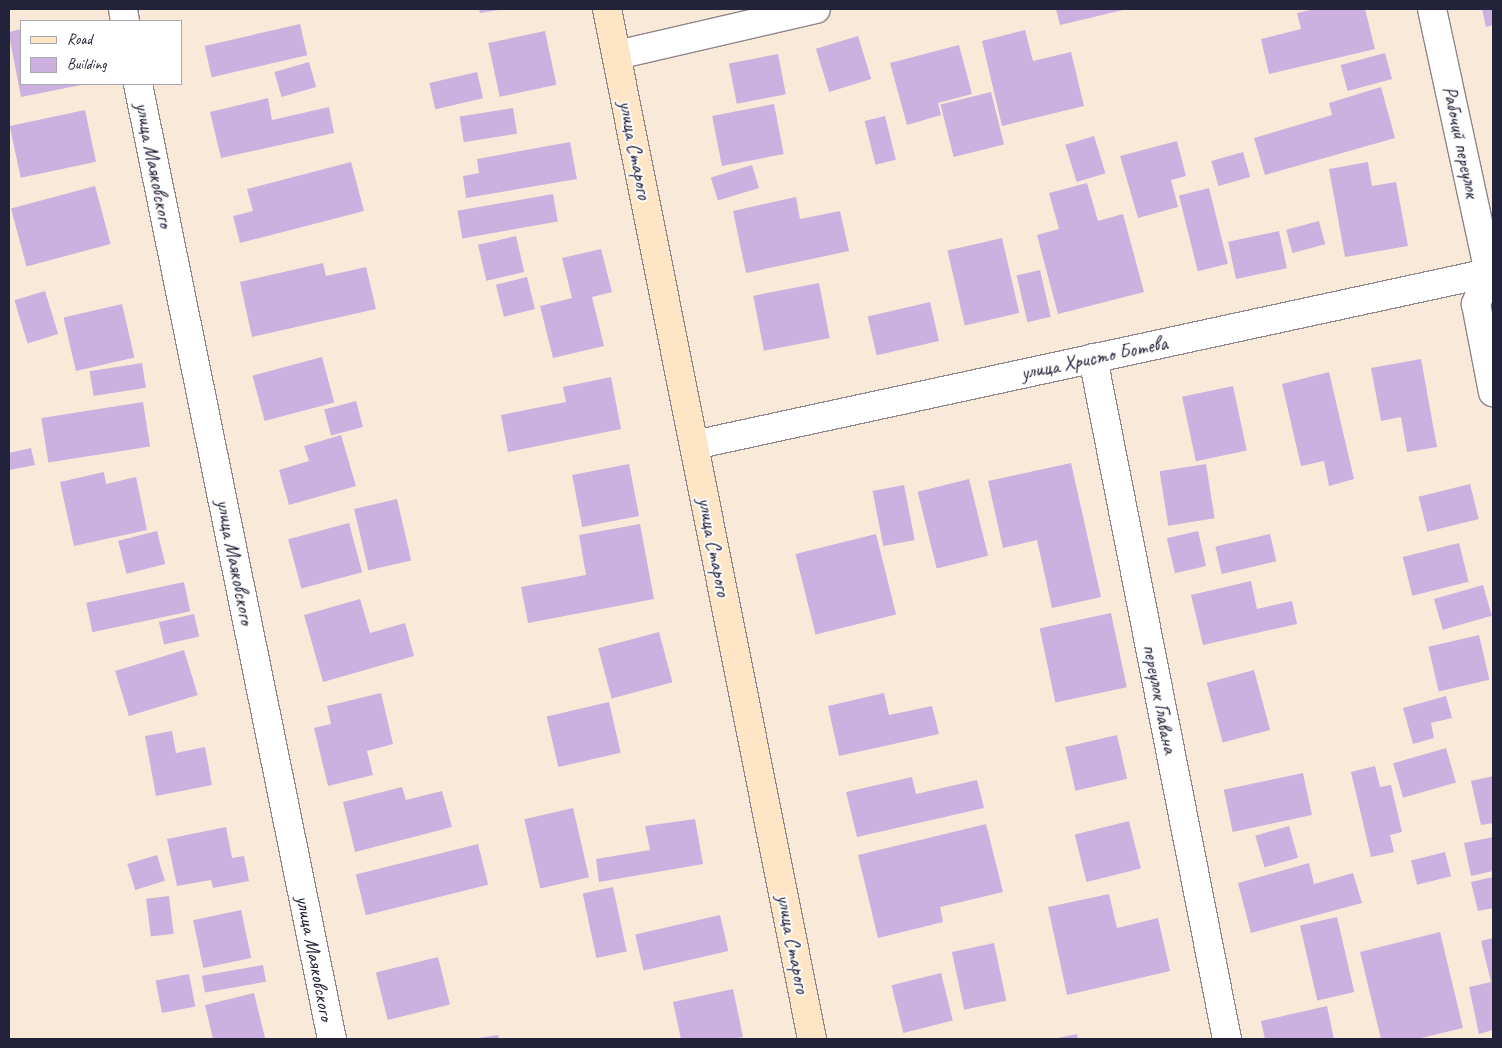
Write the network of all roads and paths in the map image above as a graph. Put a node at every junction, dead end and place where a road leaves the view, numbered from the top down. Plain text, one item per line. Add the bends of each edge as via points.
1 (607, 9) edge
2 (816, 9) edge
3 (1432, 9) edge
4 (616, 55) junction
5 (138, 85) edge
6 (1491, 272) edge
7 (1093, 358) junction
8 (1493, 392) edge
9 (694, 446) junction
10 (332, 1039) edge
11 (812, 1039) edge
12 (1227, 1039) edge

1 - 4 street, улица Старого
2 - 4 street
3 - 6 street, Рабочий переулок
4 - 9 street, улица Старого
5 - 10 street, улица Маяковского
6 - 7 street, улица Христо Ботева
6 - 8 street via 1476,304
7 - 9 street, улица Христо Ботева
7 - 12 street, переулок Главана
9 - 11 street, улица Старого

